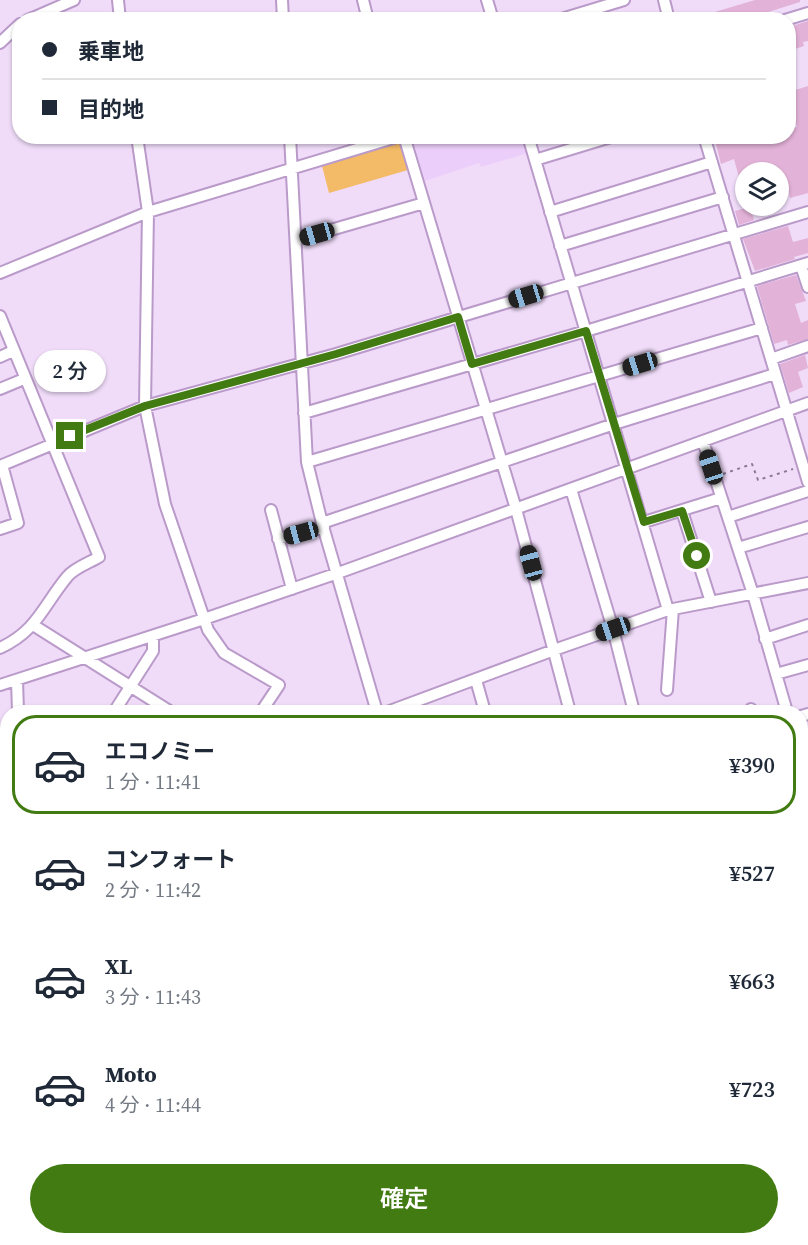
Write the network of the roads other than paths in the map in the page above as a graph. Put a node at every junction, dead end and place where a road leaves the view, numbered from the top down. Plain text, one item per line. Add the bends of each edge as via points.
1 (74, 0) edge
2 (624, 0) edge
3 (46, 12) edge
4 (584, 12) edge
5 (12, 32) edge
6 (0, 44) edge
7 (138, 144) edge
8 (290, 144) edge
9 (374, 144) edge
10 (405, 144) edge
11 (530, 144) edge
12 (588, 144) edge
13 (706, 144) edge
14 (535, 160) junction
15 (712, 162) junction
16 (292, 168) junction
17 (723, 197) junction
18 (424, 203) junction
19 (148, 212) junction
20 (550, 212) junction
21 (808, 212) edge
22 (733, 234) junction
23 (296, 240) junction
24 (560, 246) junction
25 (804, 265) edge
26 (0, 273) edge
27 (748, 281) junction
28 (571, 282) junction
29 (808, 287) edge
30 (0, 316) edge
31 (458, 317) junction
32 (762, 328) junction
33 (586, 331) junction
34 (808, 346) edge
35 (13, 351) junction
36 (0, 357) edge
37 (771, 359) junction
38 (302, 363) junction
39 (472, 364) junction
40 (776, 374) junction
41 (600, 376) junction
42 (24, 378) junction
43 (0, 389) edge
44 (808, 403) edge
45 (145, 406) junction
46 (486, 410) junction
47 (786, 411) junction
48 (304, 412) junction
49 (614, 424) junction
50 (703, 441) junction
51 (51, 443) junction
52 (307, 462) junction
53 (502, 462) junction
54 (1, 465) edge
55 (627, 468) junction
56 (808, 482) edge
57 (570, 489) junction
58 (808, 490) edge
59 (722, 498) junction
60 (516, 509) junction
61 (271, 510) dead end
62 (682, 511) junction
63 (728, 517) junction
64 (644, 522) junction
65 (323, 525) junction
66 (808, 526) edge
67 (0, 529) edge
68 (278, 539) junction
69 (738, 548) junction
70 (338, 573) junction
71 (808, 583) edge
72 (292, 589) junction
73 (753, 594) junction
74 (711, 602) junction
75 (671, 610) junction
76 (204, 619) junction
77 (33, 625) junction
78 (808, 625) edge
79 (613, 629) junction
80 (153, 636) junction
81 (765, 639) junction
82 (0, 648) edge
83 (554, 650) junction
84 (85, 658) junction
85 (808, 665) edge
86 (776, 674) junction
87 (17, 680) junction
88 (476, 680) junction
89 (0, 685) edge
90 (131, 687) junction
91 (667, 690) dead end
92 (18, 705) edge
93 (119, 705) edge
94 (160, 705) edge
95 (266, 705) edge
96 (375, 705) edge
97 (406, 705) edge
98 (483, 705) edge
99 (568, 705) edge
100 (632, 705) edge
101 (785, 705) edge

1 - 3 street
2 - 4 street
5 - 6 street
7 - 19 street
8 - 16 street
9 - 16 street
10 - 18 street
11 - 14 street
12 - 14 street
13 - 15 street
14 - 20 street
15 - 17 street
15 - 20 street
16 - 19 street
16 - 23 street
17 - 22 street
17 - 24 street
18 - 23 street
18 - 31 street
19 - 26 street
19 - 45 street
20 - 24 street
21 - 22 street
22 - 27 street
22 - 28 street
23 - 38 street
24 - 28 street
25 - 27 street
25 - 29 street
27 - 32 street
27 - 33 street
28 - 31 street
28 - 33 street
30 - 35 street
31 - 38 street
31 - 39 street
32 - 37 street
32 - 41 street
33 - 39 street
33 - 41 street
34 - 37 street
35 - 36 street
35 - 42 street
37 - 40 street
38 - 45 street
38 - 48 street
39 - 46 street
39 - 48 street
40 - 47 street
40 - 49 street
41 - 46 street
41 - 49 street
42 - 43 street
42 - 51 street
44 - 47 street
45 - 51 street
45 - 76 street via 165,504
46 - 52 street
46 - 53 street
47 - 50 street
47 - 56 street
48 - 52 street
49 - 53 street
49 - 55 street
50 - 55 street
50 - 59 street
51 - 54 street
51 - 77 street via 99,557 68,574
52 - 65 street
53 - 60 street
53 - 65 street
54 - 67 street via 18,523
55 - 57 street
55 - 64 street
57 - 60 street
57 - 79 street
58 - 63 street
59 - 62 street
59 - 63 street
60 - 70 street
60 - 83 street
61 - 68 street
62 - 64 street
62 - 74 street
63 - 69 street
64 - 75 street
65 - 68 street
65 - 70 street
66 - 69 street
68 - 72 street
69 - 73 street
70 - 72 street
70 - 96 street
71 - 73 street
72 - 76 street
73 - 74 street
73 - 81 street
74 - 75 street
75 - 79 street
75 - 91 street
76 - 80 street
76 - 95 street via 224,653 279,685
77 - 82 street
77 - 84 street
78 - 81 street
79 - 83 street
79 - 100 street
80 - 84 street
80 - 90 street via 153,651
81 - 86 street
83 - 88 street
83 - 99 street
84 - 87 street
84 - 90 street
85 - 86 street
86 - 101 street
87 - 89 street
87 - 92 street
88 - 97 street
88 - 98 street
90 - 93 street
90 - 94 street

